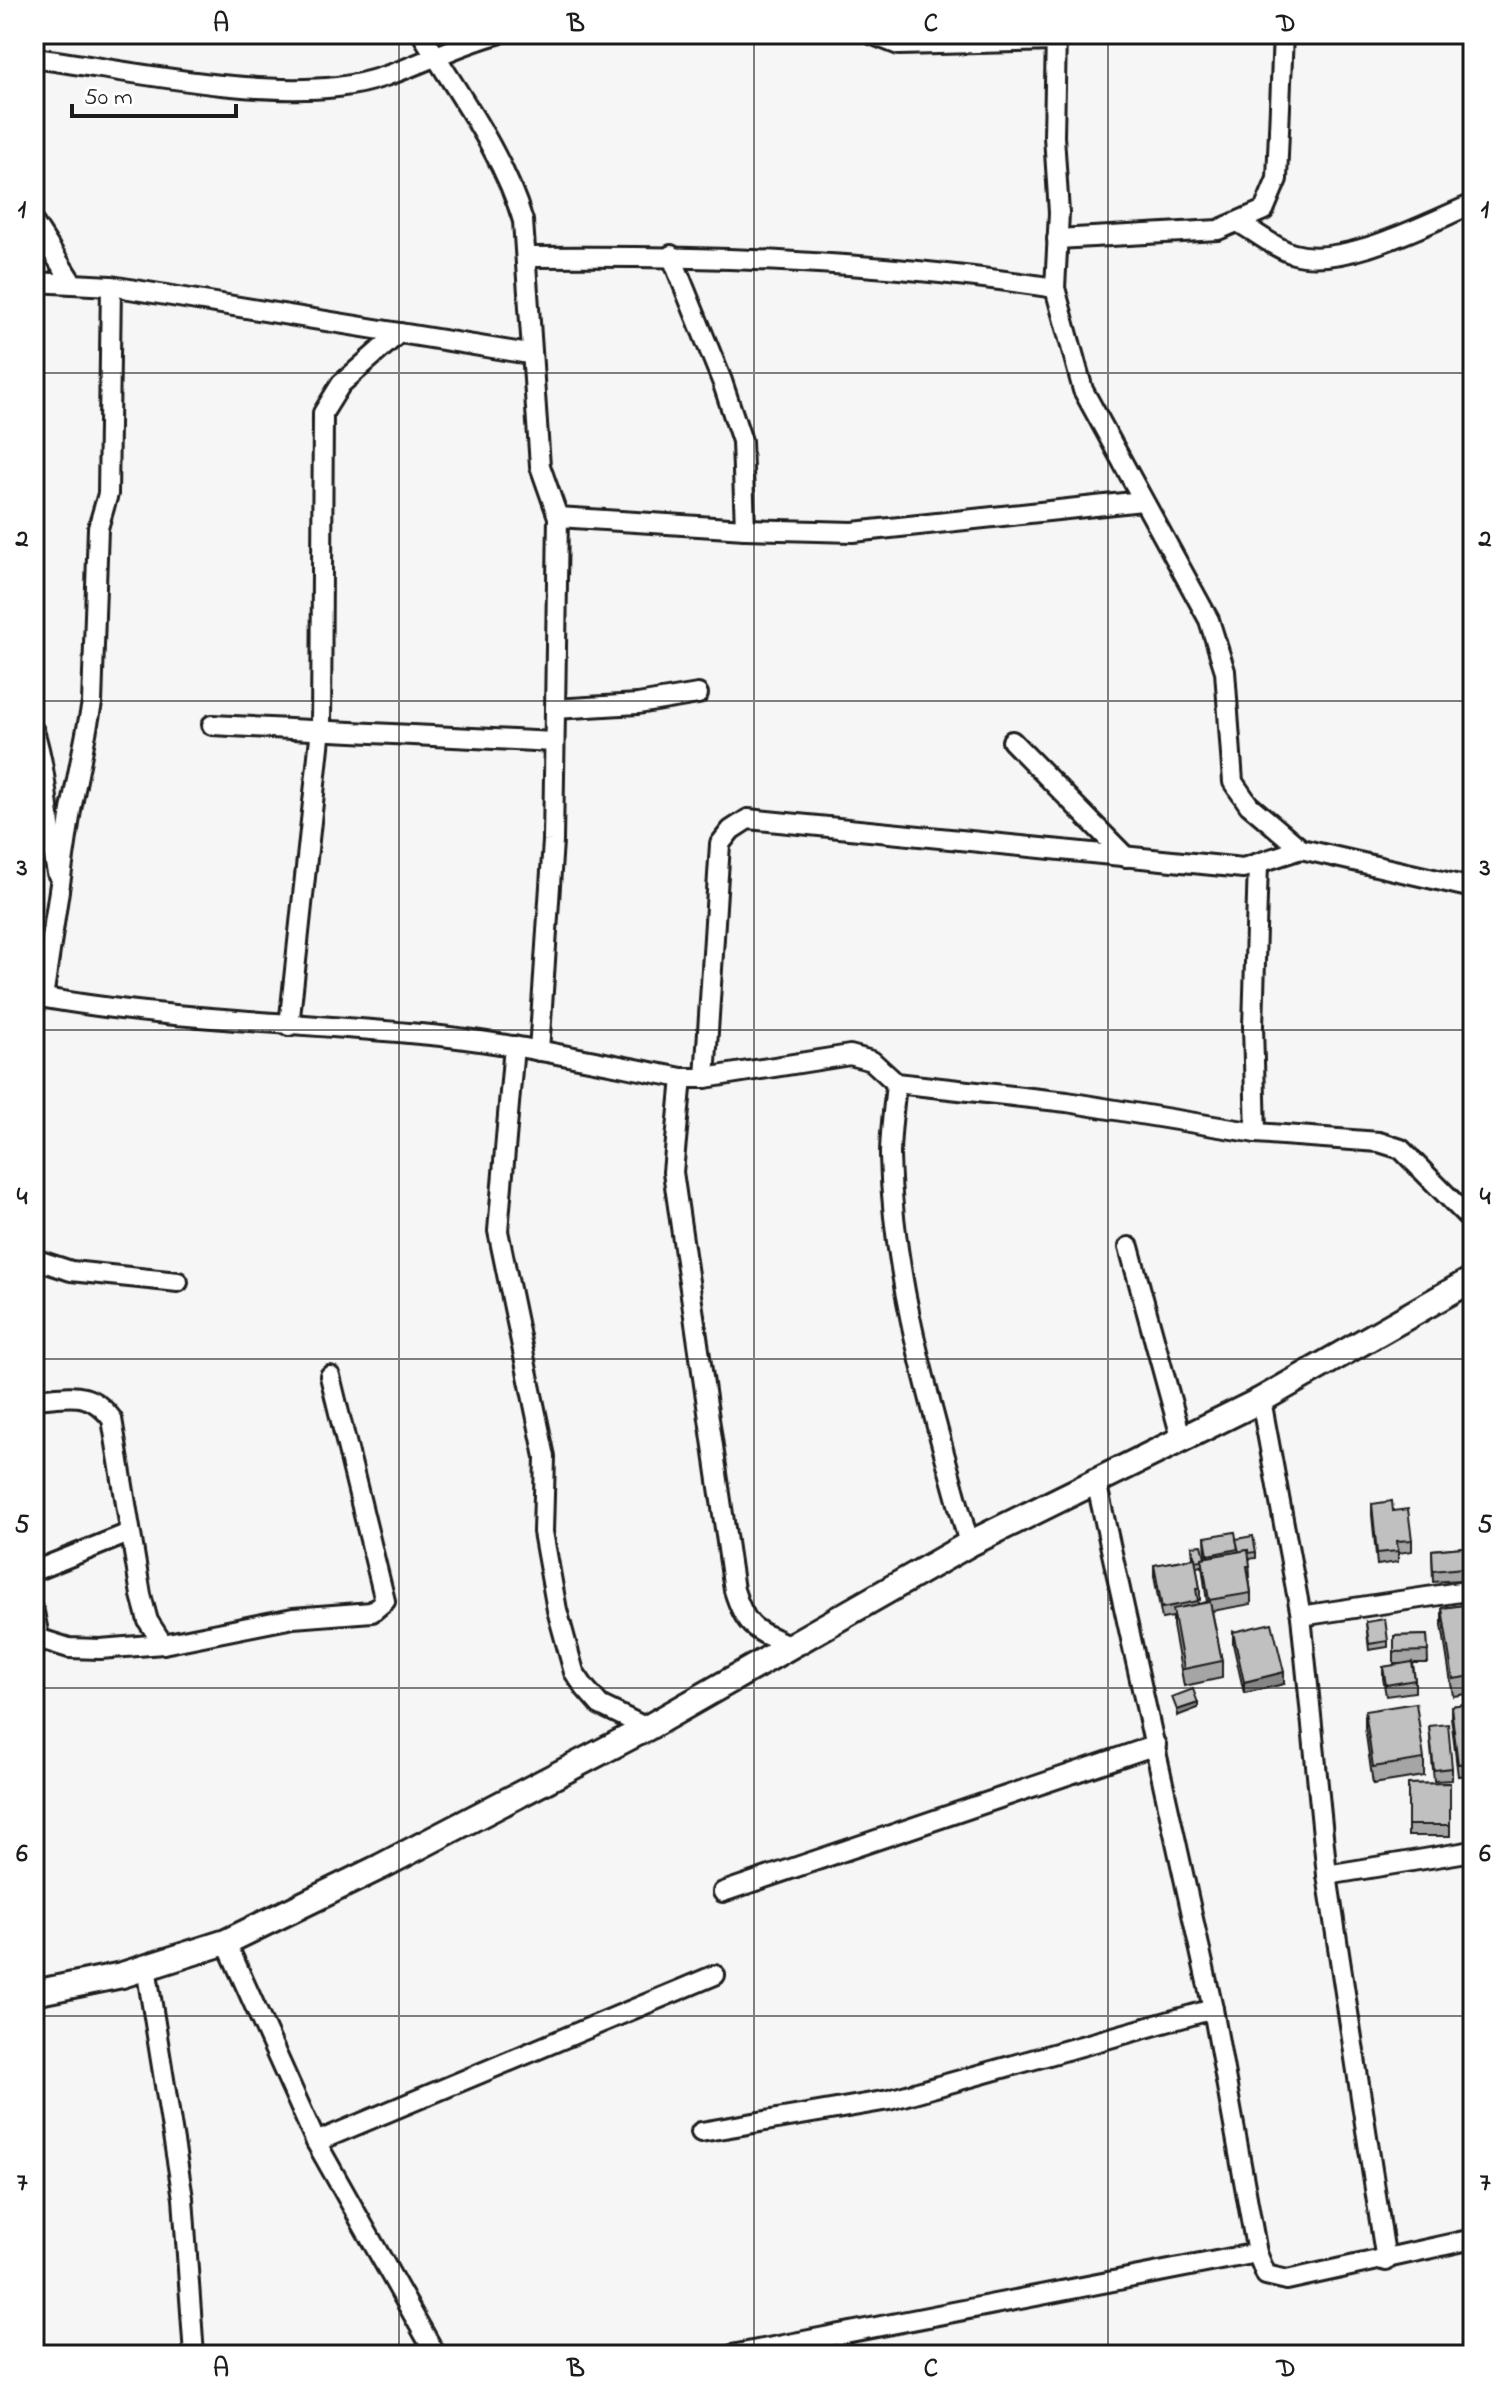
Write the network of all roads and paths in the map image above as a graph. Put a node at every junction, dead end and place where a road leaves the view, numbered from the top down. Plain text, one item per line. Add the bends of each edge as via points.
1 (422, 34) edge
2 (498, 34) edge
3 (871, 34) edge
4 (1283, 34) edge
5 (1056, 37) edge
6 (34, 58) edge
7 (436, 58) junction
8 (1473, 204) edge
9 (34, 223) edge
10 (1239, 223) junction
11 (1057, 239) junction
12 (671, 255) junction
13 (527, 257) junction
14 (34, 282) edge
15 (73, 284) junction
16 (111, 286) junction
17 (1055, 288) junction
18 (399, 333) junction
19 (529, 354) junction
20 (1142, 501) junction
21 (558, 517) junction
22 (745, 529) junction
23 (698, 694) dead end
24 (555, 709) junction
25 (212, 725) dead end
26 (321, 728) junction
27 (34, 731) edge
28 (1012, 741) dead end
29 (554, 742) junction
30 (1301, 849) junction
31 (1126, 857) junction
32 (1258, 864) junction
33 (60, 887) junction
34 (1473, 888) edge
35 (38, 997) edge
36 (289, 1026) junction
37 (514, 1046) junction
38 (539, 1051) junction
39 (682, 1078) junction
40 (705, 1078) junction
41 (896, 1083) junction
42 (1256, 1133) junction
43 (1473, 1222) edge
44 (1129, 1247) dead end
45 (34, 1259) edge
46 (1473, 1279) edge
47 (178, 1282) dead end
48 (330, 1376) dead end
49 (34, 1399) edge
50 (1261, 1400) junction
51 (1181, 1437) junction
52 (1096, 1481) junction
53 (129, 1533) junction
54 (969, 1544) junction
55 (34, 1571) edge
56 (1473, 1590) edge
57 (34, 1612) edge
58 (1301, 1616) junction
59 (36, 1637) edge
60 (163, 1644) junction
61 (791, 1646) junction
62 (647, 1728) junction
63 (1156, 1745) junction
64 (1473, 1851) edge
65 (1327, 1875) junction
66 (723, 1892) dead end
67 (226, 1942) junction
68 (146, 1967) junction
69 (715, 1975) dead end
70 (34, 1993) edge
71 (1213, 2009) junction
72 (701, 2132) dead end
73 (316, 2142) junction
74 (1473, 2239) edge
75 (1257, 2253) junction
76 (1386, 2261) junction
77 (194, 2355) edge
78 (436, 2355) edge
79 (732, 2355) edge

1 - 7 street
2 - 7 street
3 - 5 street via 899,45
4 - 10 street via 1277,179 1264,210
5 - 11 street
6 - 7 street via 261,88 336,87 391,77
7 - 13 street via 513,187
8 - 10 street via 1391,240 1335,254 1294,254
9 - 15 street
10 - 11 street via 1218,230
11 - 17 street
12 - 13 street
12 - 17 street via 961,273
12 - 22 street via 742,441
13 - 19 street
14 - 15 street
15 - 16 street
16 - 18 street
16 - 33 street via 108,494 98,528 92,703
17 - 20 street via 1083,390
18 - 19 street
18 - 26 street via 341,384 323,413
19 - 21 street via 540,466
20 - 22 street via 853,532
20 - 30 street via 1209,620 1225,671 1233,782 1249,805
21 - 22 street
21 - 24 street
23 - 24 street
24 - 29 street
25 - 26 street
26 - 29 street
26 - 36 street
27 - 33 street
28 - 31 street
29 - 38 street
30 - 32 street
30 - 34 street
31 - 32 street via 1243,868
31 - 40 street via 748,819 720,844
32 - 42 street
33 - 35 street
35 - 36 street
36 - 37 street
37 - 38 street
37 - 62 street via 498,1231 545,1457 543,1532 557,1610 574,1672 585,1688 600,1705
38 - 39 street
39 - 40 street
39 - 61 street via 673,1172 734,1590 743,1619 754,1630
40 - 41 street via 850,1055 872,1061
41 - 42 street via 1067,1102
41 - 54 street via 890,1155 900,1269
42 - 43 street via 1359,1138 1401,1149
44 - 51 street
45 - 47 street via 71,1271
46 - 50 street
48 - 60 street via 385,1601 372,1612 293,1618
49 - 53 street via 87,1396 112,1419
50 - 51 street
50 - 58 street
51 - 52 street
52 - 54 street
52 - 63 street
53 - 55 street
53 - 60 street via 148,1621
54 - 61 street
56 - 58 street
57 - 59 street
58 - 65 street
59 - 60 street via 69,1648
61 - 62 street
62 - 67 street
63 - 66 street
63 - 71 street
64 - 65 street
65 - 76 street
67 - 68 street
67 - 73 street
68 - 70 street
68 - 77 street via 183,2198
69 - 73 street
71 - 72 street via 889,2100
71 - 75 street
73 - 78 street
74 - 76 street
75 - 76 street via 1266,2275 1287,2280
75 - 79 street

